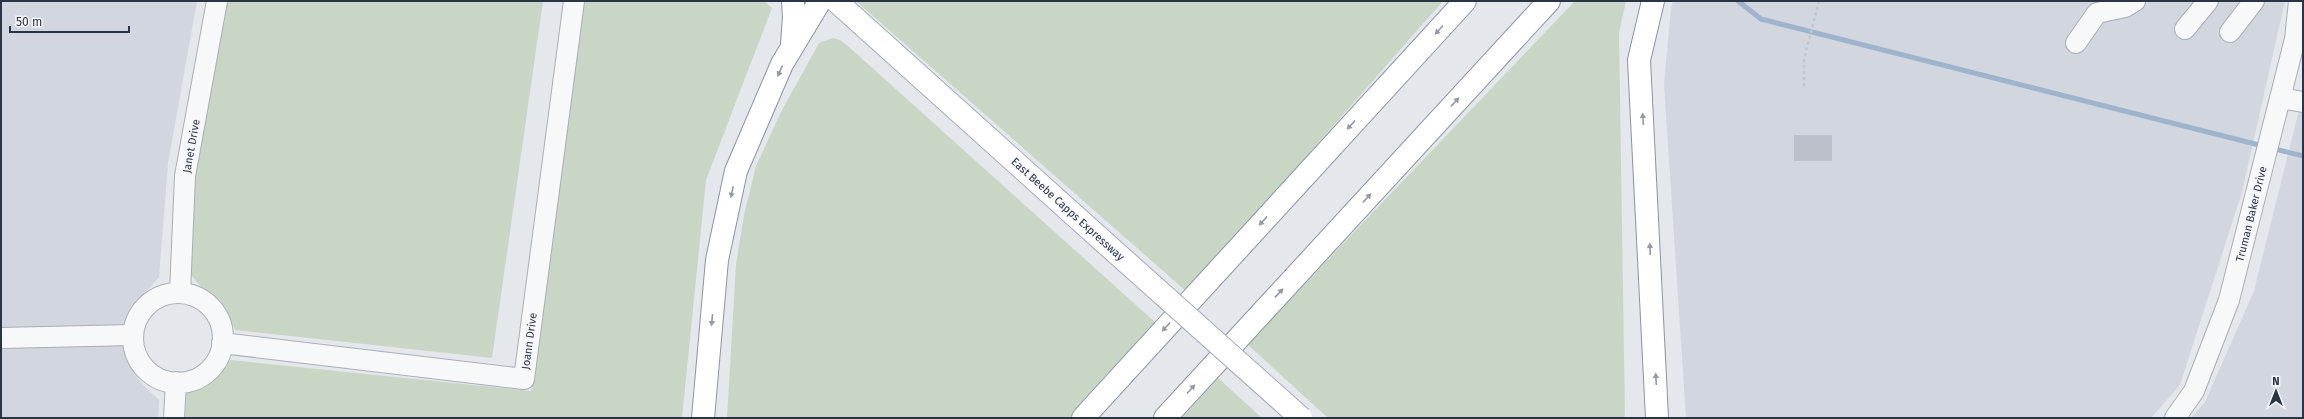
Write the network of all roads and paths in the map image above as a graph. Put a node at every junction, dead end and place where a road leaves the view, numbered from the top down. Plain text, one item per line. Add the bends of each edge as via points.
1 (217, 1) edge
2 (574, 1) edge
3 (793, 1) edge
4 (820, 1) edge
5 (836, 1) edge
6 (1465, 1) edge
7 (1549, 1) edge
8 (1653, 1) edge
9 (1819, 1) edge
10 (2135, 1) edge
11 (2208, 1) edge
12 (2254, 1) edge
13 (2299, 1) edge
14 (2185, 29) dead end
15 (2230, 32) dead end
16 (2076, 43) dead end
17 (792, 48) junction
18 (1804, 86) dead end
19 (2280, 98) junction
20 (2303, 102) edge
21 (180, 293) junction
22 (133, 335) junction
23 (1, 338) edge
24 (222, 343) junction
25 (176, 382) junction
26 (174, 418) edge
27 (703, 418) edge
28 (1083, 418) edge
29 (1165, 418) edge
30 (1301, 418) edge
31 (1657, 418) edge
32 (2175, 418) edge

1 - 21 street, Janet Drive via 185,176
2 - 24 street, Joann Drive via 524,379
3 - 17 main road
4 - 17 main road
5 - 30 main road, East Beebe Capps Expressway, bridge
6 -> 28 main road
29 -> 7 main road
31 -> 8 main road via 1639,60
9 - 18 path via 1804,59
10 - 16 street via 2125,7 2097,13
11 - 14 street
12 - 15 street
13 - 19 street, Truman Baker Drive via 2295,39
17 -> 27 main road via 736,171 717,260
19 - 20 street
19 - 32 street, Truman Baker Drive via 2229,300 2194,390
21 - 22 street via 162,295 149,303 139,315
21 - 24 street via 198,298 214,312 220,324
22 - 23 street
22 - 25 street via 133,345 138,359 148,371 161,379
24 - 25 street via 213,364 203,374 190,380
25 - 26 street

